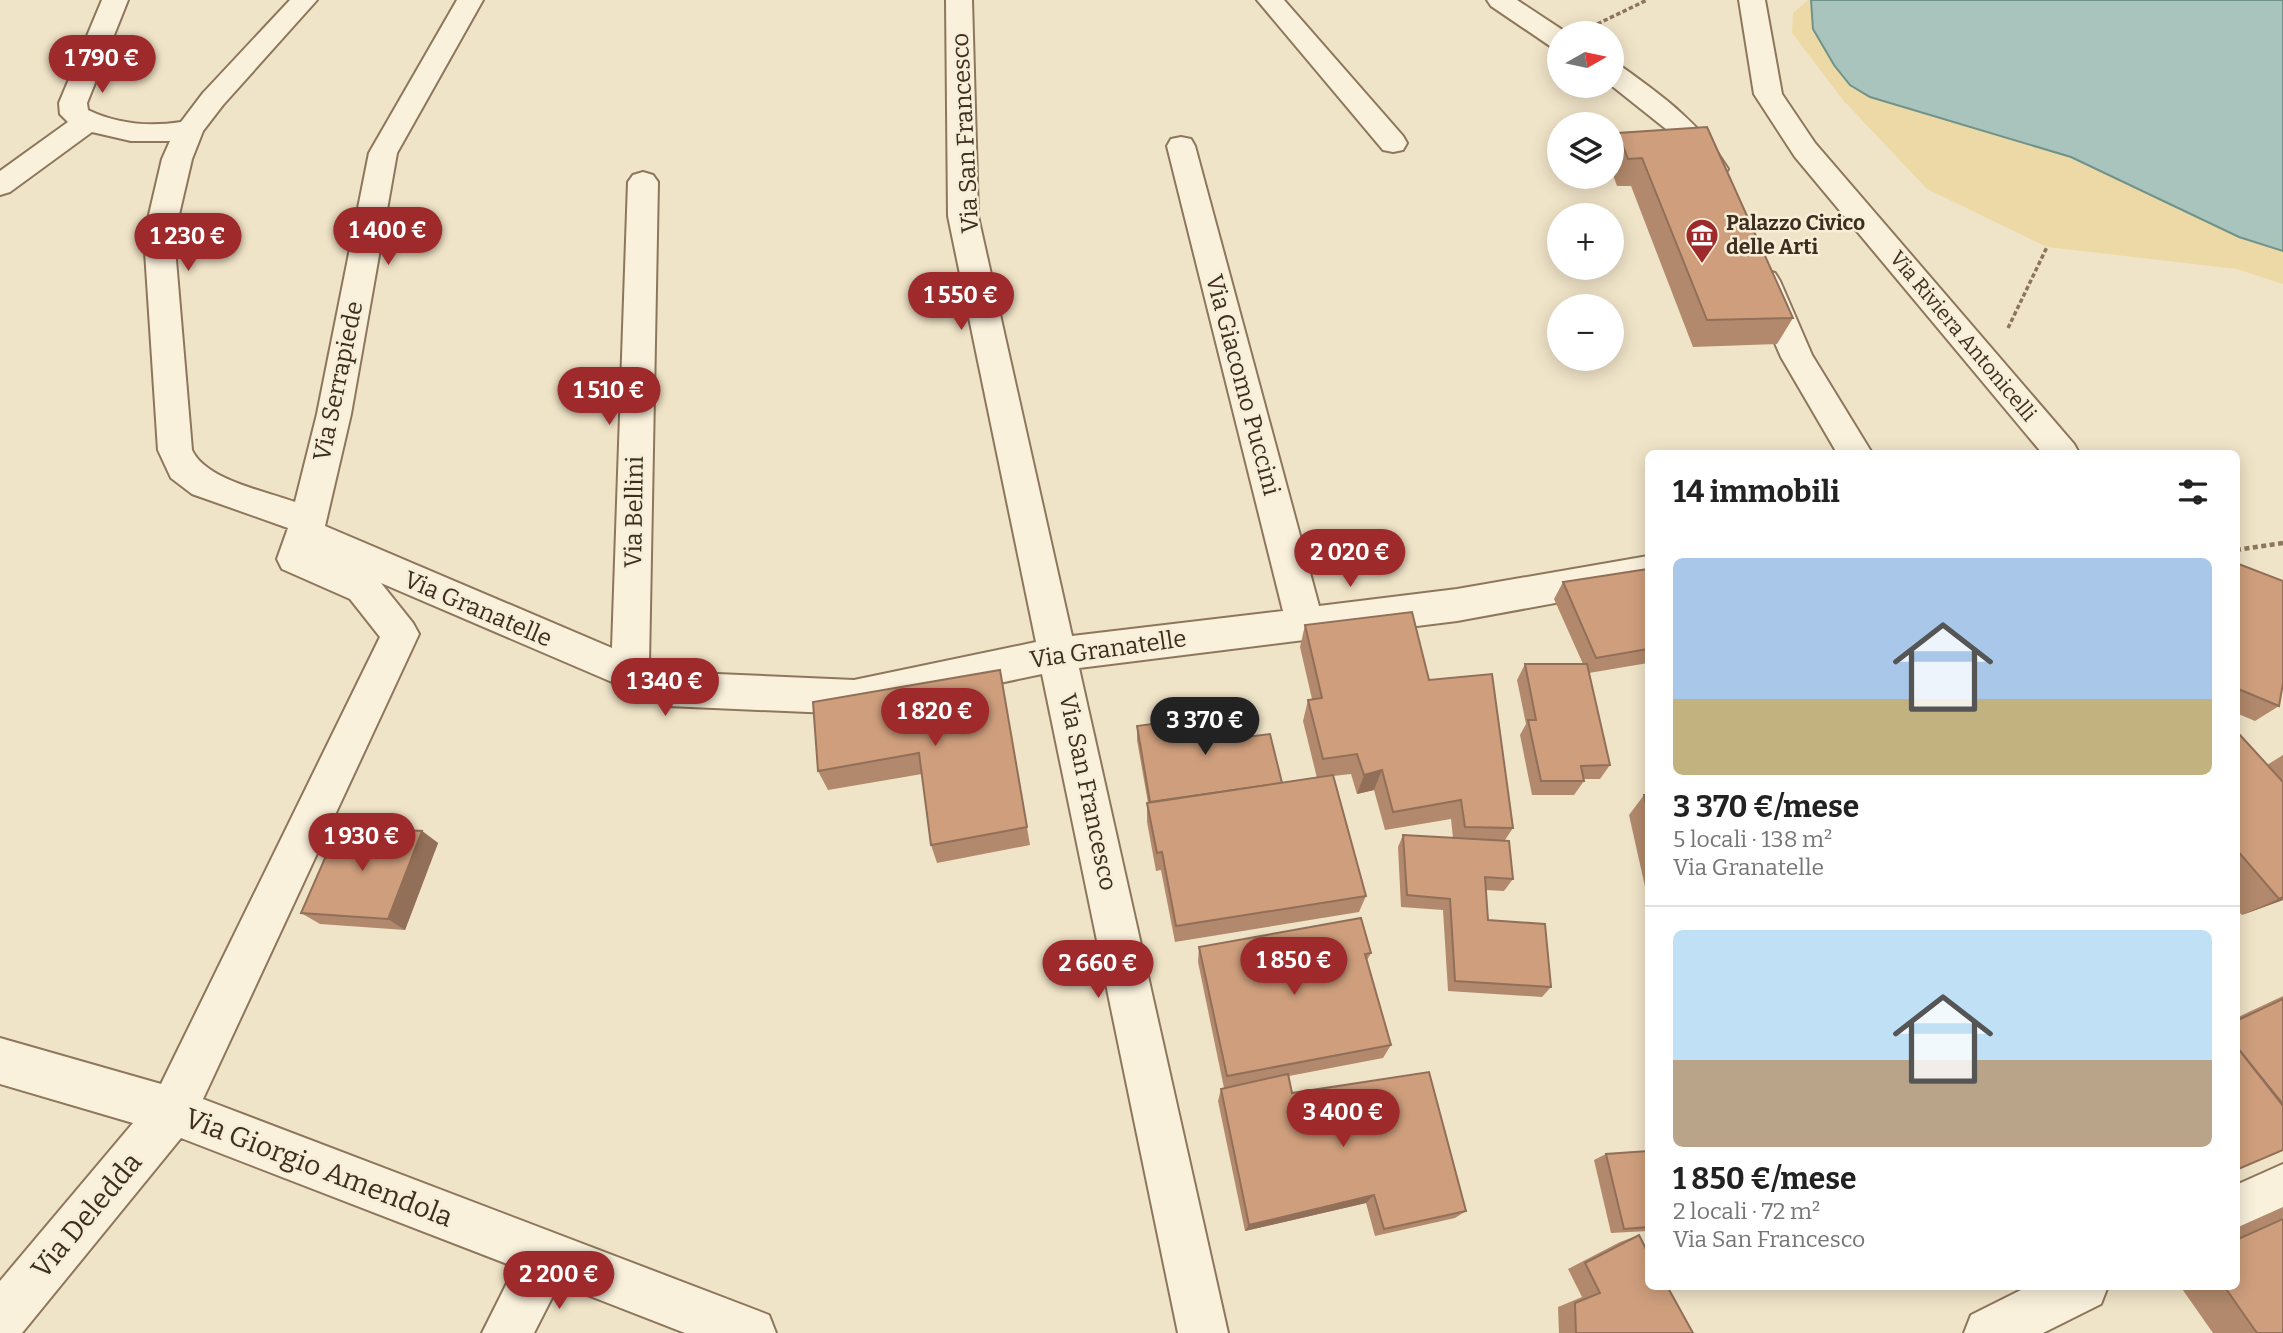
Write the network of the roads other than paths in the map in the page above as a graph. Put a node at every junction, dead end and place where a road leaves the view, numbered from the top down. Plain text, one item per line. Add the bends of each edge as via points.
1 (115, 0) edge
2 (304, 0) edge
3 (470, 0) edge
4 (959, 0) edge
5 (1270, 0) edge
6 (1500, 0) edge
7 (1752, 0) edge
8 (1547, 32) edge
9 (1624, 82) edge
10 (87, 122) junction
11 (190, 129) junction
12 (1393, 143) dead end
13 (1181, 146) dead end
14 (643, 182) dead end
15 (0, 185) edge
16 (1726, 197) edge
17 (1754, 258) edge
18 (1853, 450) edge
19 (2059, 450) edge
20 (306, 527) junction
21 (1645, 572) edge
22 (1305, 624) junction
23 (1058, 654) junction
24 (630, 673) junction
25 (0, 1061) edge
26 (173, 1111) junction
27 (2283, 1188) edge
28 (2240, 1208) edge
29 (548, 1255) junction
30 (2075, 1290) edge
31 (0, 1320) edge
32 (507, 1333) edge
33 (751, 1333) edge
34 (1203, 1333) edge
35 (1989, 1333) edge

1 - 10 street via 72,103 74,114
2 - 11 street, Via Granatelle
3 - 20 street, Via Serrapiede via 383,153 334,414
4 - 23 street, Via San Francesco via 963,216
5 - 12 street
6 - 8 street
7 - 19 street, Via Riviera Antonicelli via 1768,93 1805,150
9 - 16 street via 1667,113 1701,146
10 - 11 street via 165,134
10 - 15 street
11 - 20 street, Via Granatelle via 177,159 159,236 175,450 183,468 204,484
13 - 22 street, Via Giacomo Puccini
14 - 24 street, Via Bellini
17 - 18 street via 1797,357
20 - 24 street, Via Granatelle via 465,604
20 - 26 street, Via Serrapiede via 295,559 363,589 400,634
21 - 22 street, Via Granatelle via 1457,605
22 - 23 street, Via Granatelle
23 - 24 street, Via Granatelle via 854,698 668,689
23 - 34 street, Via San Francesco
25 - 26 street, Via Giorgio Amendola
26 - 29 street, Via Giorgio Amendola
26 - 31 street, Via Deledda
27 - 28 street
29 - 32 street
29 - 33 street, Via Giorgio Amendola
30 - 35 street

